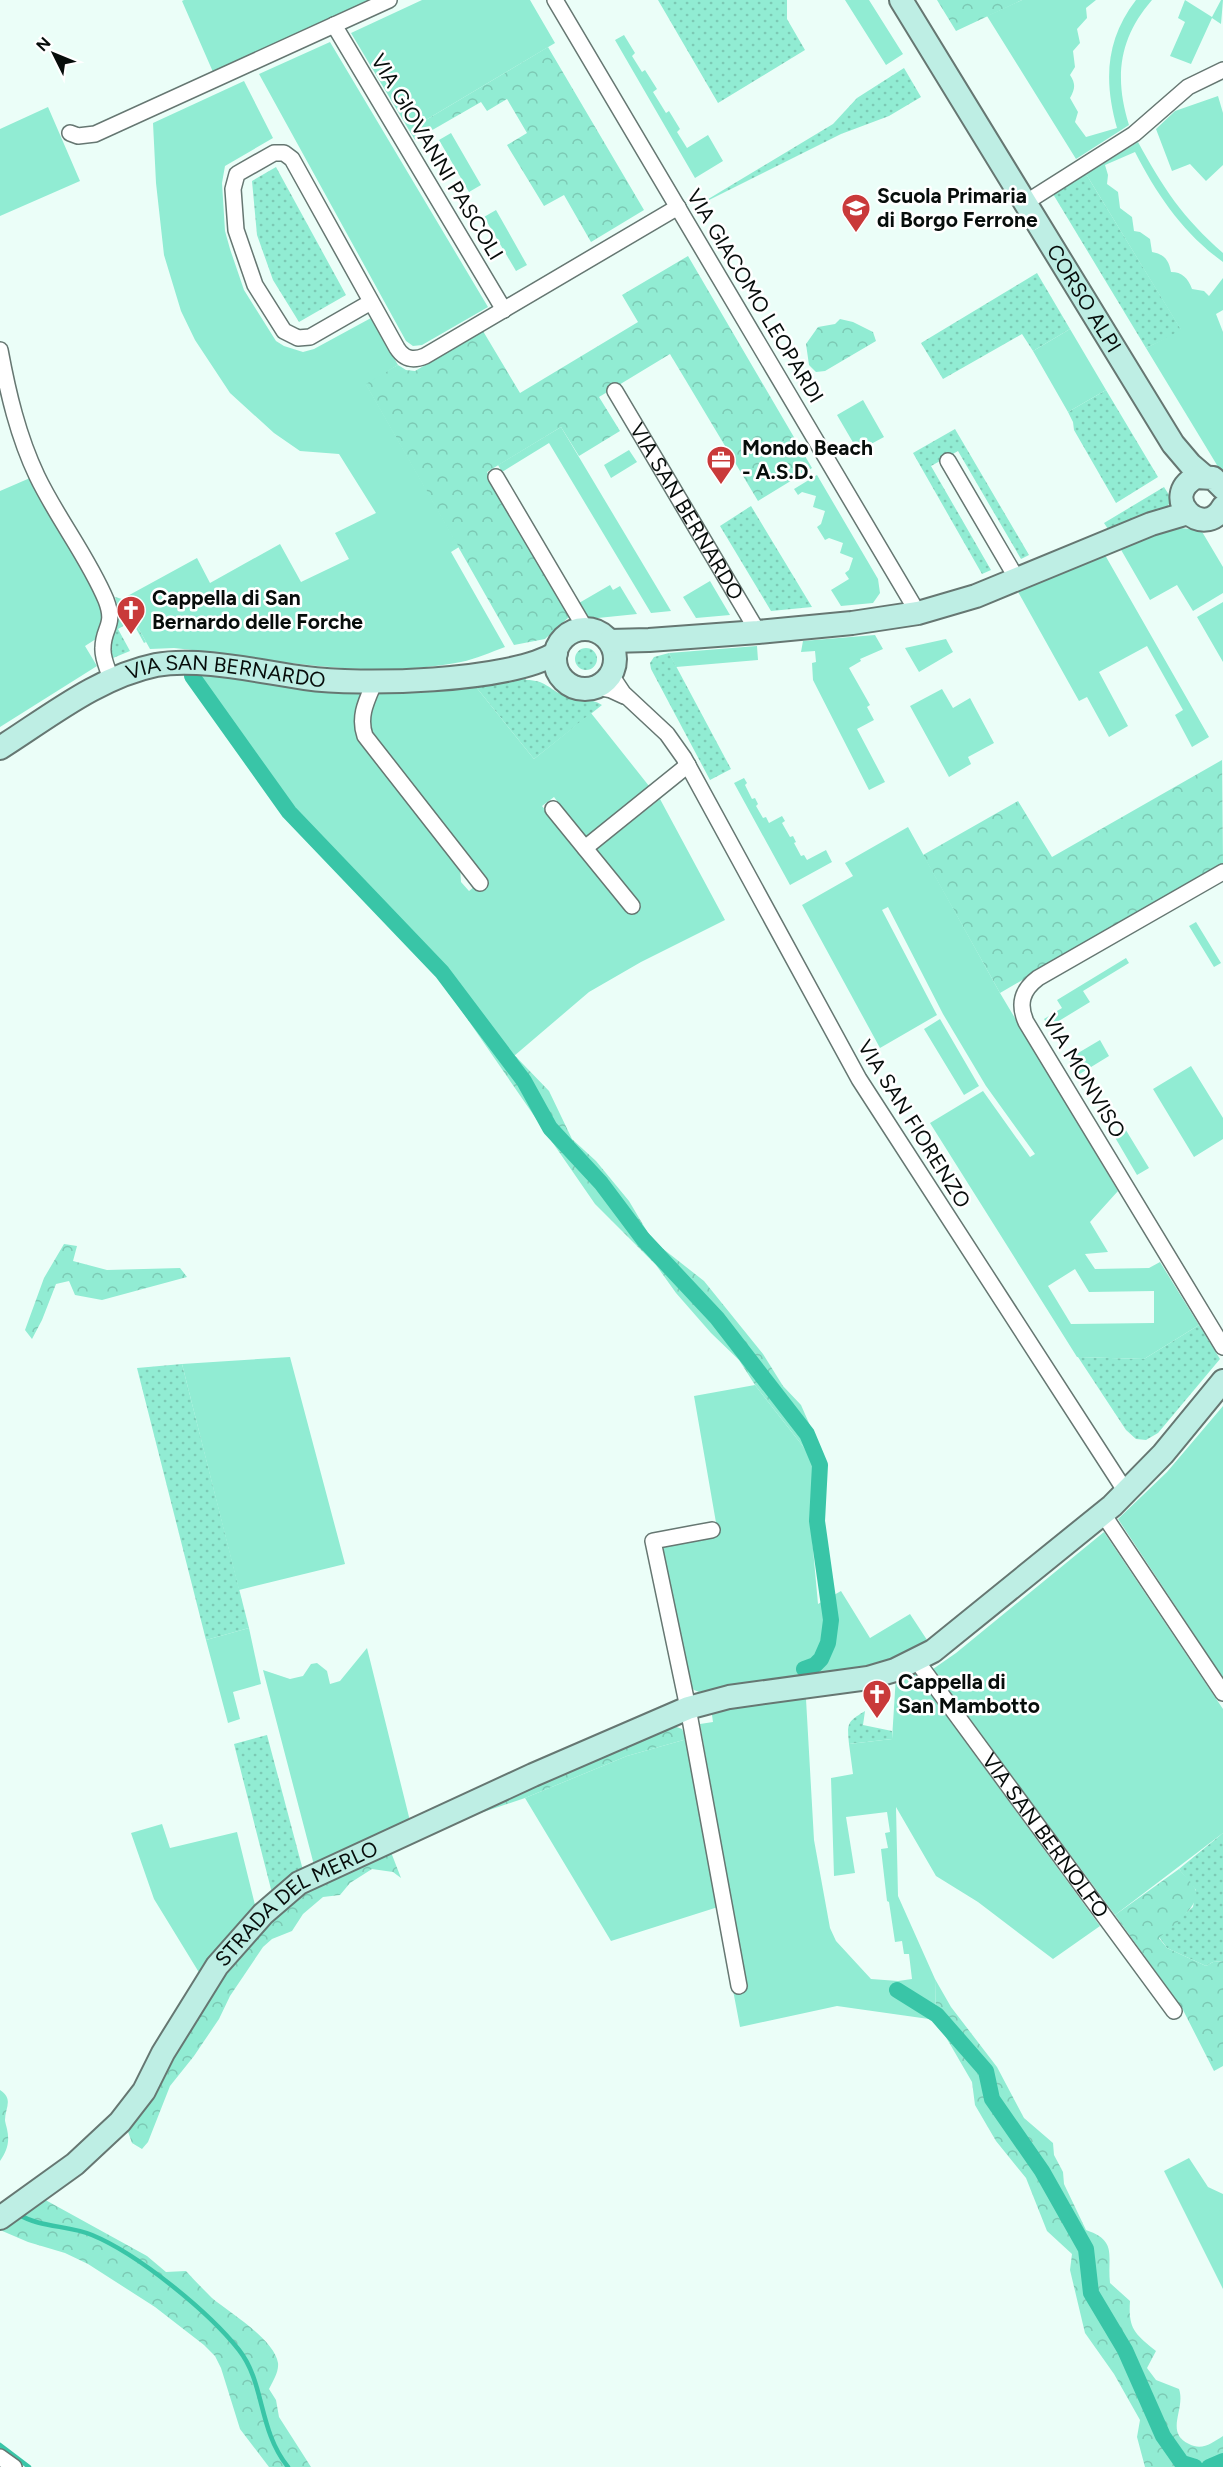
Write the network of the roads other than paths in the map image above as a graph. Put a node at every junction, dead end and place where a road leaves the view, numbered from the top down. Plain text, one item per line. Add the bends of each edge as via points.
1 (389, 0) edge
2 (555, 0) edge
3 (901, 0) edge
4 (334, 25) junction
5 (1222, 75) edge
6 (70, 133) dead end
7 (1025, 203) junction
8 (678, 207) junction
9 (371, 302) junction
10 (504, 310) junction
11 (0, 350) edge
12 (615, 391) dead end
13 (948, 461) dead end
14 (496, 477) dead end
15 (1210, 502) edge
16 (1017, 579) junction
17 (918, 613) junction
18 (579, 630) junction
19 (758, 632) junction
20 (557, 663) junction
21 (608, 665) junction
22 (111, 679) junction
23 (375, 681) junction
24 (0, 748) edge
25 (688, 765) junction
26 (553, 809) dead end
27 (585, 848) junction
28 (1223, 872) edge
29 (480, 883) dead end
30 (632, 906) dead end
31 (1223, 1347) edge
32 (1223, 1381) edge
33 (1126, 1492) junction
34 (1103, 1514) junction
35 (712, 1530) dead end
36 (916, 1660) junction
37 (1223, 1693) edge
38 (688, 1708) junction
39 (739, 1986) dead end
40 (1174, 2011) dead end
41 (0, 2218) edge
42 (0, 2457) edge
43 (14, 2467) edge

1 - 4 street
2 - 8 street, VIA GIACOMO LEOPARDI
3 - 7 street, CORSO ALPI
4 - 6 street via 95,134
4 - 10 street, VIA GIOVANNI PASCOLI
5 - 7 street via 1188,87 1134,134
7 - 15 street, CORSO ALPI
8 - 10 street
8 - 17 street, VIA GIACOMO LEOPARDI
9 - 9 street via 288,155 274,153 237,174 233,189 239,243 255,285 284,331 298,338 310,337
9 - 10 street via 401,354 411,359 425,356
11 - 22 street via 10,402 27,455 110,611 103,652
12 - 19 street, VIA SAN BERNARDO
13 - 16 street
14 - 18 street via 572,608
15 - 16 street, VIA SAN BERNARDO via 1173,508 1150,524
16 - 17 street, VIA SAN BERNARDO
17 - 19 street, VIA SAN BERNARDO
18 - 20 street, VIA SAN BERNARDO via 559,644
18 - 21 street via 599,632
19 - 21 street, VIA SAN BERNARDO via 649,640 629,647
20 - 21 street via 566,682 585,689
20 - 23 street, VIA SAN BERNARDO
21 - 25 street, VIA SAN FIORENZO via 612,690 629,699 667,734
22 - 23 street, VIA SAN BERNARDO via 157,665 183,663 321,680
22 - 24 street, VIA SAN BERNARDO
23 - 29 street via 363,709 364,736
25 - 27 street
25 - 33 street, VIA SAN FIORENZO via 859,1080
26 - 27 street
27 - 30 street
28 - 31 street, VIA MONVISO via 1038,978 1024,991 1022,1008 1026,1022
32 - 33 street
33 - 34 street
34 - 36 street via 948,1640
34 - 37 street
35 - 38 street via 653,1541
36 - 38 street via 858,1680 729,1697
36 - 40 street, VIA SAN BERNOLFO
38 - 39 street
38 - 41 street, STRADA DEL MERLO via 441,1817 289,1891 217,1966 144,2091 120,2122 75,2164
42 - 43 street

